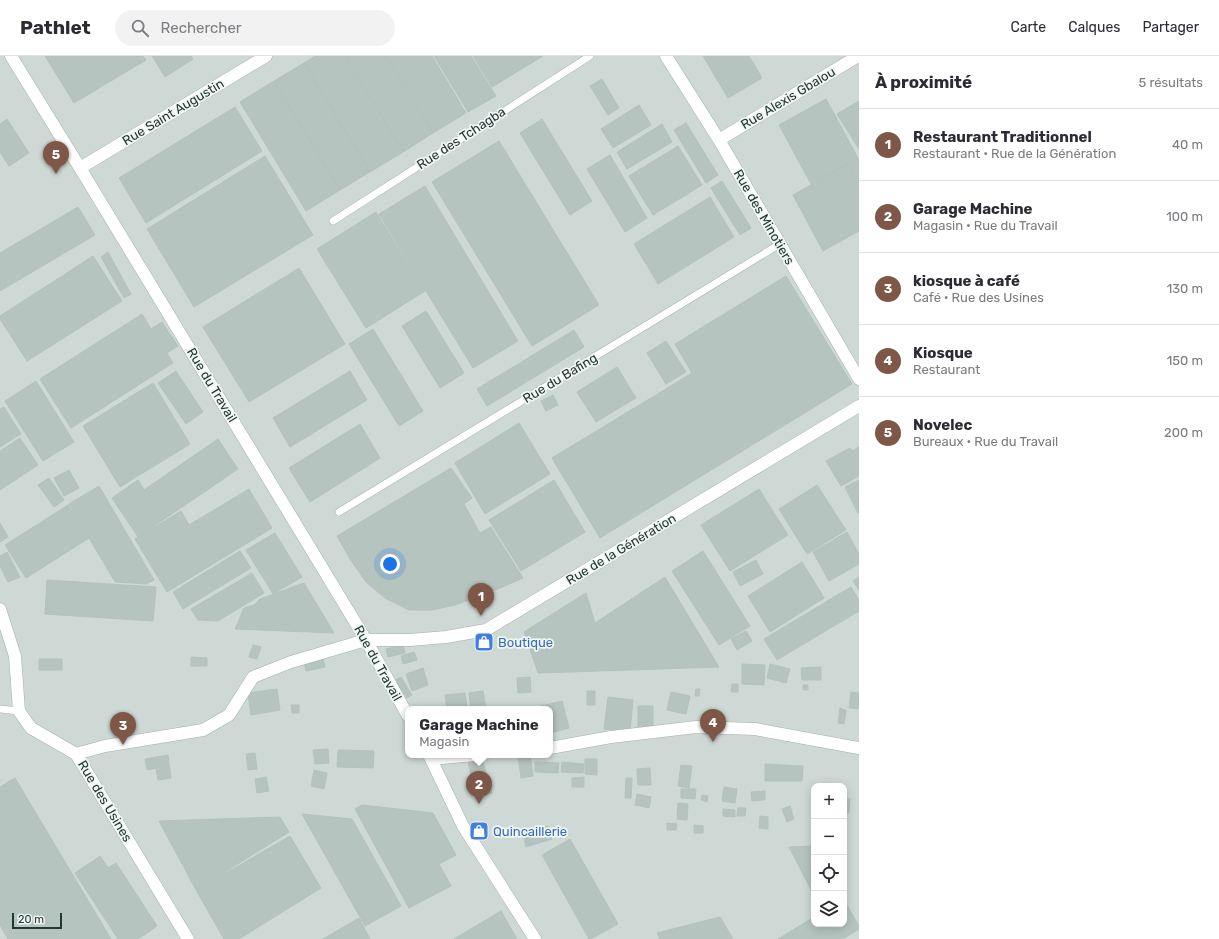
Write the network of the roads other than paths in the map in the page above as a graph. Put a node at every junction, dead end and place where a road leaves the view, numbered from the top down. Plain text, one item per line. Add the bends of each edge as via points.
1 (11, 56) edge
2 (266, 56) edge
3 (590, 56) edge
4 (666, 56) edge
5 (858, 56) edge
6 (719, 140) junction
7 (80, 168) junction
8 (333, 221) dead end
9 (780, 244) junction
10 (859, 379) edge
11 (859, 406) edge
12 (339, 512) dead end
13 (0, 609) edge
14 (366, 640) junction
15 (0, 709) edge
16 (19, 711) junction
17 (405, 711) edge
18 (553, 747) edge
19 (859, 748) edge
20 (76, 754) junction
21 (430, 758) edge
22 (188, 939) edge
23 (534, 939) edge

1 - 7 street, Rue du Travail
2 - 7 street, Rue Saint Augustin
3 - 8 lane, Rue des Tchagba
4 - 6 street, Rue des Minotiers
5 - 6 street, Rue Alexis Gbalou
6 - 9 street, Rue des Minotiers
7 - 14 street, Rue du Travail
9 - 10 street, Rue des Minotiers
9 - 12 lane, Rue du Bafing
11 - 14 street, Rue de la Génération via 486,630 410,640
13 - 16 street via 15,656
14 - 17 street, Rue du Travail
14 - 20 street, Rue de la Génération via 291,662 253,677 229,715 203,730 105,746
15 - 16 lane
16 - 20 street, Rue des Usines via 31,728
18 - 19 street via 611,737 696,727 755,729
20 - 22 street, Rue des Usines
21 - 23 street via 463,826

